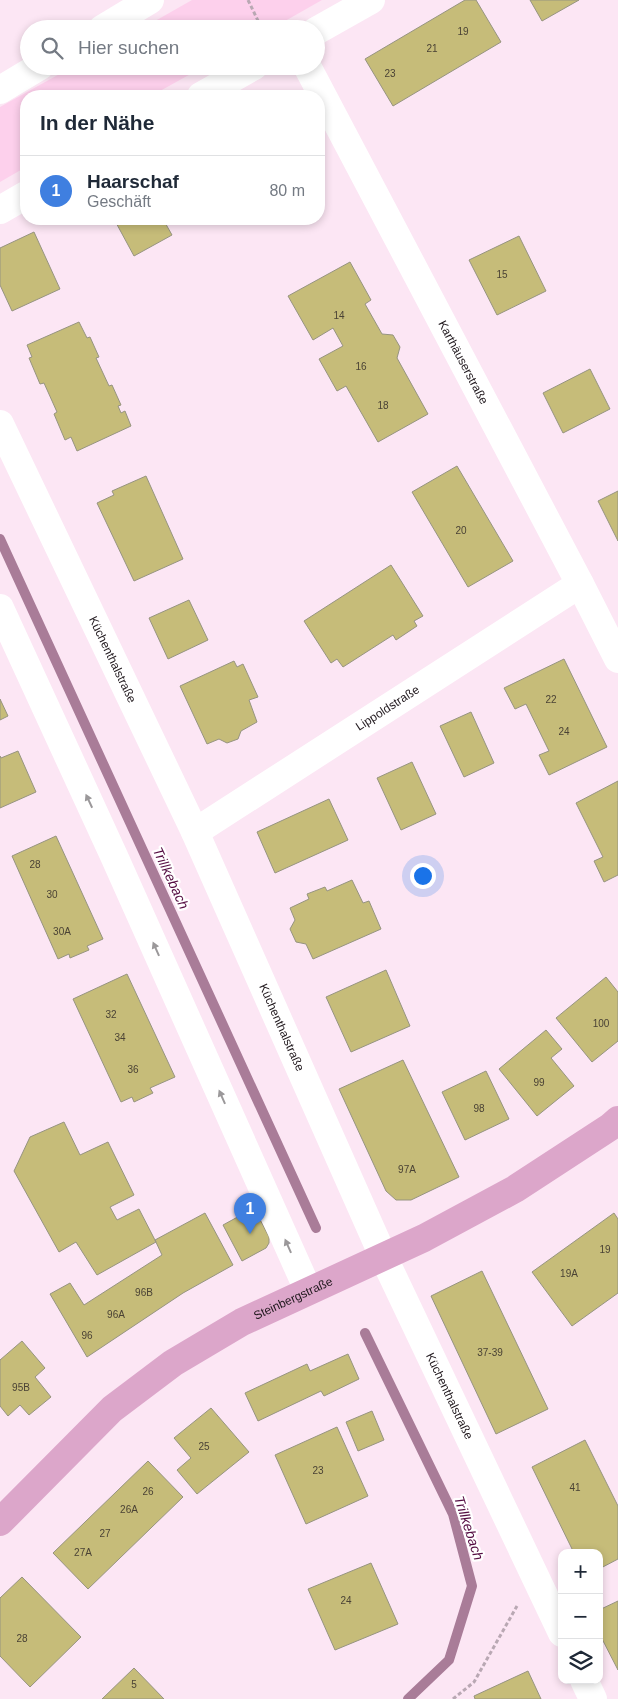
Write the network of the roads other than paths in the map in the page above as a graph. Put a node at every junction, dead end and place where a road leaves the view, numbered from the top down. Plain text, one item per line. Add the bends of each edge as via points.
1 (150, 0) edge
2 (371, 0) edge
3 (117, 20) edge
4 (325, 26) edge
5 (25, 75) edge
6 (238, 75) edge
7 (312, 75) edge
8 (0, 90) edge
9 (212, 90) edge
10 (320, 90) edge
11 (325, 100) edge
12 (20, 199) edge
13 (0, 210) edge
14 (0, 424) edge
15 (580, 584) junction
16 (0, 608) edge
17 (618, 659) edge
18 (195, 832) junction
19 (618, 1120) edge
20 (383, 1256) junction
21 (308, 1290) junction
22 (0, 1522) edge
23 (558, 1625) edge
24 (586, 1684) edge
25 (593, 1699) edge

1 - 3 street
2 - 4 street
5 - 8 street
6 - 9 street
7 - 10 street, Karthäuserstraße
11 - 15 street, Karthäuserstraße
12 - 13 street
14 - 18 street, Küchenthalstraße
15 - 17 street, Karthäuserstraße
15 - 18 street, Lippoldstraße
21 -> 16 street
18 - 20 street, Küchenthalstraße
19 - 20 main road, Steinbergstraße via 515,1189 424,1238
20 - 21 main road, Steinbergstraße
20 - 23 street, Küchenthalstraße
21 - 22 main road, Steinbergstraße via 242,1322 173,1363 112,1409
24 - 25 street

